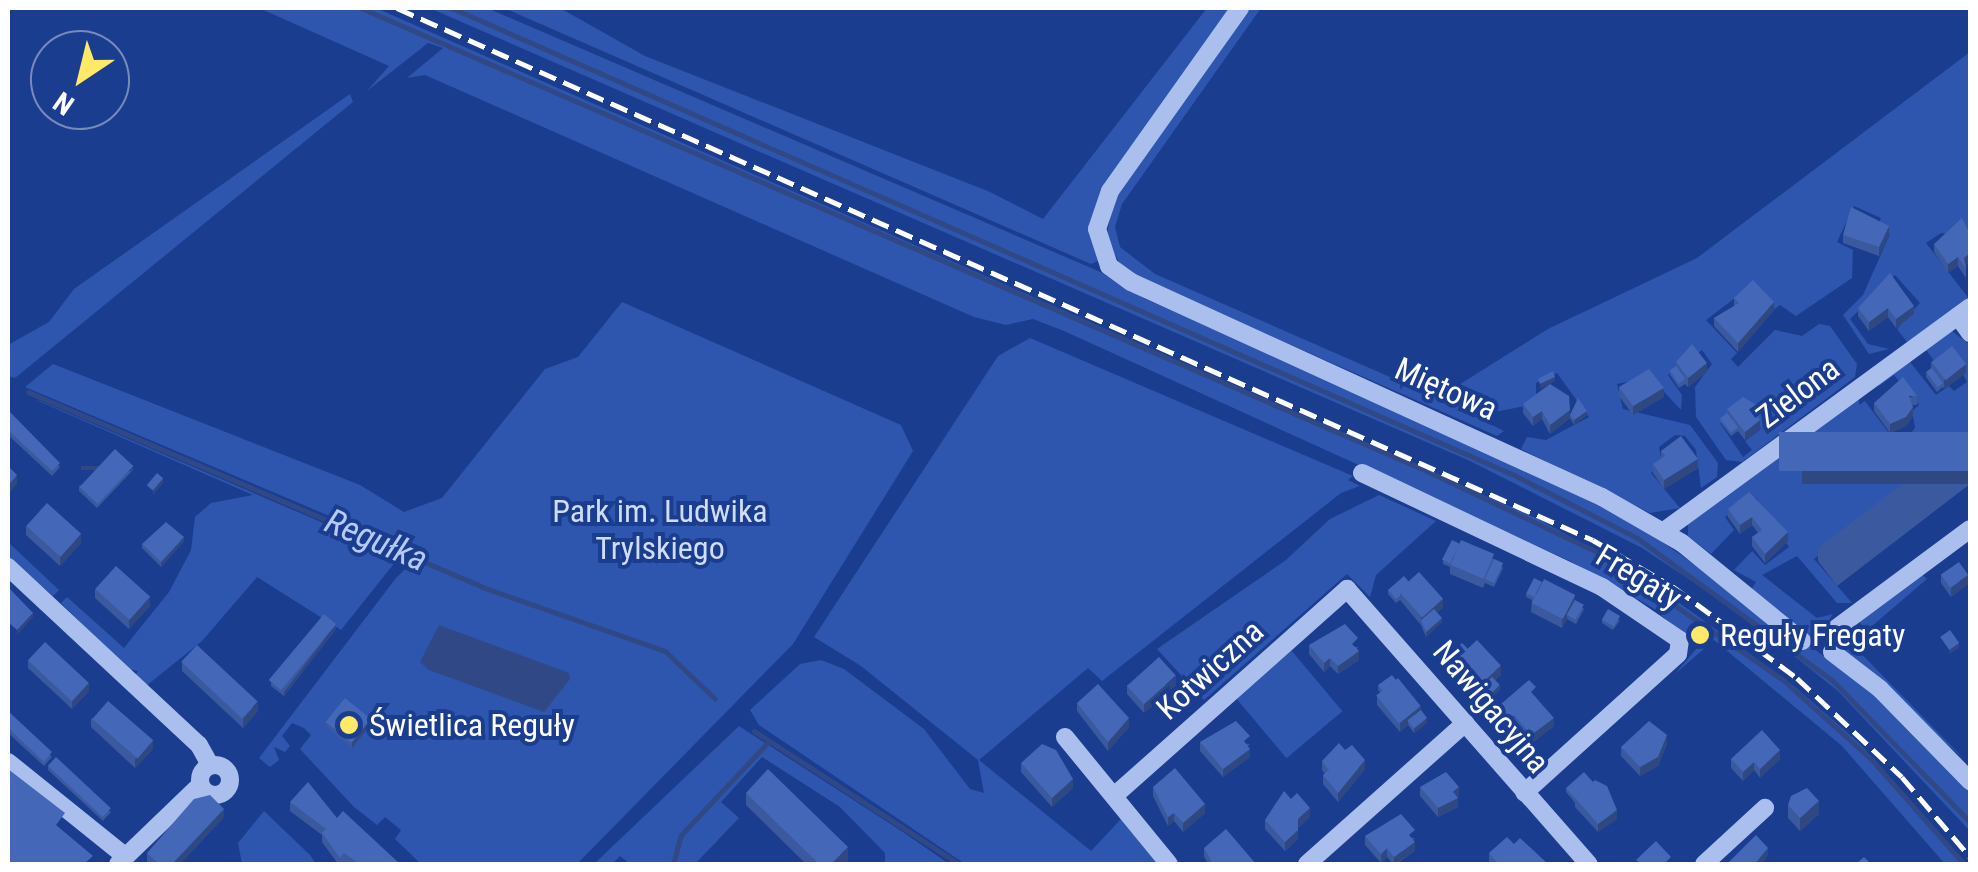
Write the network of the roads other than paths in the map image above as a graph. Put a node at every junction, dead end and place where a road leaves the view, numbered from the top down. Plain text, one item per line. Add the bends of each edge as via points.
1 (1240, 8) edge
2 (1964, 311) edge
3 (1970, 333) edge
4 (1362, 473) dead end
5 (1970, 529) edge
6 (1664, 531) junction
7 (8, 567) edge
8 (1346, 588) joint
9 (1834, 630) dead end
10 (1802, 641) dead end
11 (1832, 652) dead end
12 (1465, 723) junction
13 (1066, 736) dead end
14 (8, 762) edge
15 (210, 765) junction
16 (1970, 781) edge
17 (200, 785) junction
18 (1524, 793) junction
19 (1114, 796) junction
20 (1765, 808) dead end
21 (121, 860) edge
22 (1169, 864) edge
23 (1306, 864) edge
24 (1589, 864) edge
25 (1704, 864) edge

1 - 6 street, Miętowa via 1110,191 1097,229 1106,261 1131,282 1456,425
2 - 3 street
2 - 6 street, Zielona
4 - 18 street, Fregaty via 1570,570 1680,640 1678,654
5 - 9 street
6 - 10 street, Miętowa
7 - 15 street via 199,745
8 - 12 street, Nawigacyjna
8 - 19 street, Kotwiczna
11 - 16 street via 1880,689
12 - 18 street, Nawigacyjna
12 - 23 street
13 - 19 street
14 - 21 street
15 - 17 street via 200,773
15 - 17 street via 225,768 229,786 215,795
17 - 21 street
18 - 24 street, Nawigacyjna
19 - 22 street
20 - 25 street

